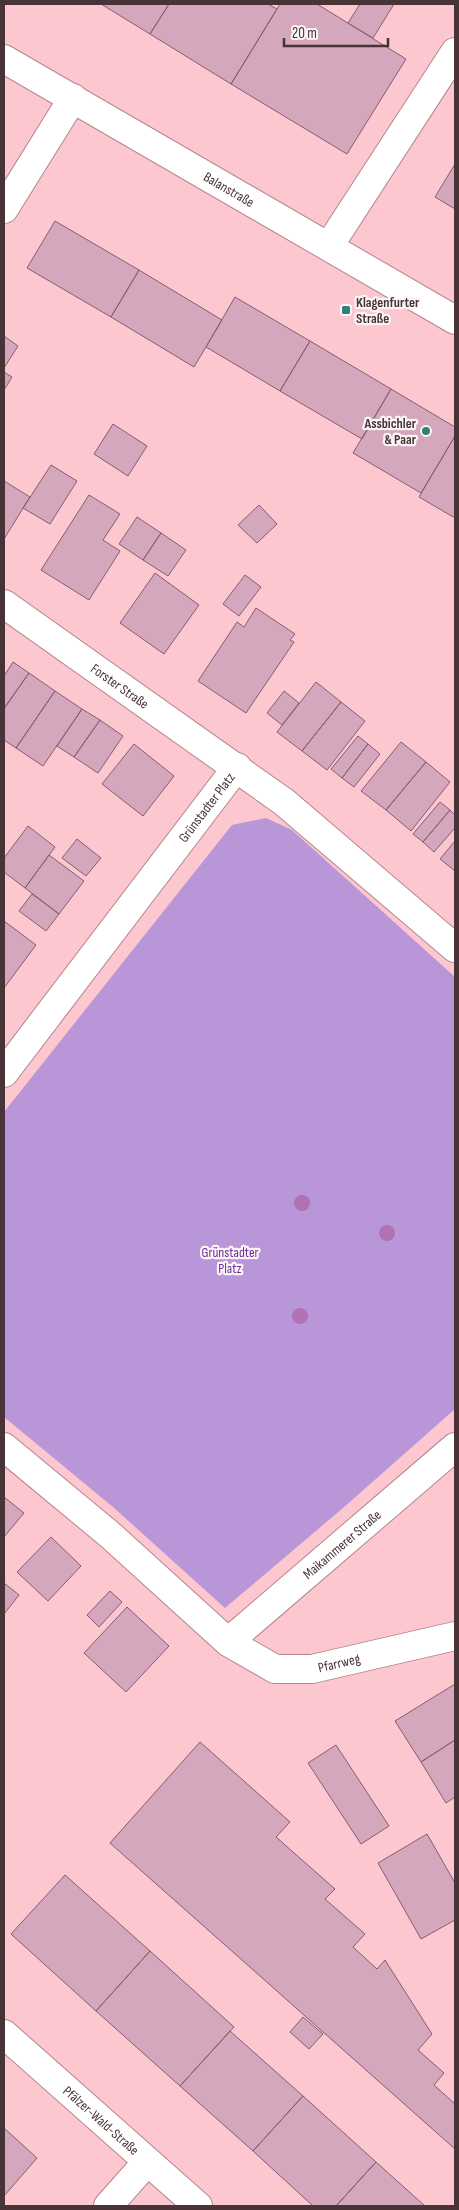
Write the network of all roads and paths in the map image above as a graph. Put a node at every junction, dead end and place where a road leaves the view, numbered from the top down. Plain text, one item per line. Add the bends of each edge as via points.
1 (455, 52) edge
2 (4, 59) edge
3 (72, 98) junction
4 (4, 209) edge
5 (329, 246) junction
6 (455, 320) edge
7 (4, 604) edge
8 (237, 767) junction
9 (455, 948) edge
10 (4, 1073) edge
11 (4, 1447) edge
12 (455, 1447) edge
13 (455, 1636) edge
14 (228, 1642) junction
15 (4, 2034) edge
16 (147, 2162) junction
17 (108, 2206) edge
18 (198, 2206) edge

1 - 5 street
2 - 3 street, Balanstraße
3 - 4 street
3 - 5 street, Balanstraße
5 - 6 street, Balanstraße
7 - 8 street, Forster Straße
8 - 9 street, Grünstadter Platz via 284,802
8 - 10 street, Grünstadter Platz
11 - 14 street via 110,1534
12 - 14 street, Maikammerer Straße
13 - 14 street, Pfarrweg via 312,1669 275,1669
15 - 16 street, Pfälzer-Wald-Straße
16 - 17 street
16 - 18 street, Pfälzer-Wald-Straße

